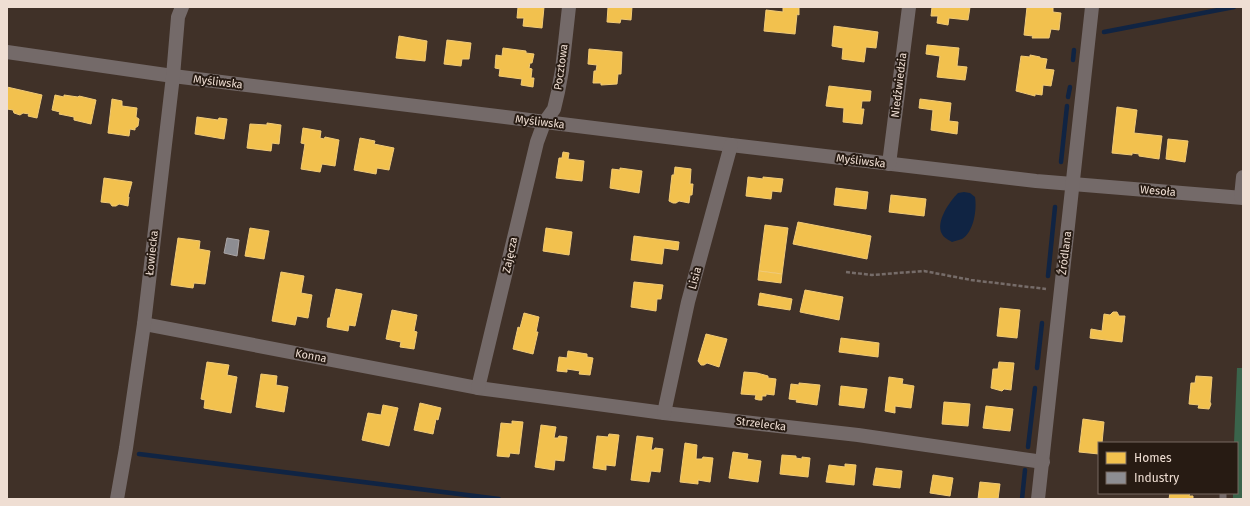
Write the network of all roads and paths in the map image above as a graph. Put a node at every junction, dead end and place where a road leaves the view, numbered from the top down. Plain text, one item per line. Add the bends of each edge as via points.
1 (182, 7) edge
2 (568, 7) edge
3 (909, 7) edge
4 (1092, 7) edge
5 (7, 52) edge
6 (173, 76) junction
7 (544, 123) junction
8 (731, 145) junction
9 (889, 164) junction
10 (1243, 177) edge
11 (1073, 184) junction
12 (1242, 197) edge
13 (846, 272) dead end
14 (1061, 290) junction
15 (144, 324) junction
16 (478, 388) junction
17 (664, 413) junction
18 (1043, 462) junction
19 (117, 499) edge
20 (1038, 499) edge

1 - 6 street, Łowiecka via 178,17
2 - 7 street, Pocztowa via 558,92 554,109
3 - 9 street, Niedźwiedzia
4 - 11 street, Źródlana
5 - 6 street, Myśliwska
6 - 7 street, Myśliwska
6 - 15 street, Łowiecka
7 - 8 street, Myśliwska
7 - 16 street, Zajęcza via 524,192
8 - 9 street, Myśliwska
8 - 17 street, Lisia via 688,302
9 - 11 street, Myśliwska
10 - 12 street
11 - 12 street, Wesoła
11 - 14 street, Źródlana
13 - 14 path via 872,275 924,271 971,280
14 - 18 street, Źródlana
15 - 16 street, Konna
15 - 19 street, Łowiecka
16 - 17 street, Strzelecka
17 - 18 street, Strzelecka via 858,435
18 - 20 street, Źródlana

